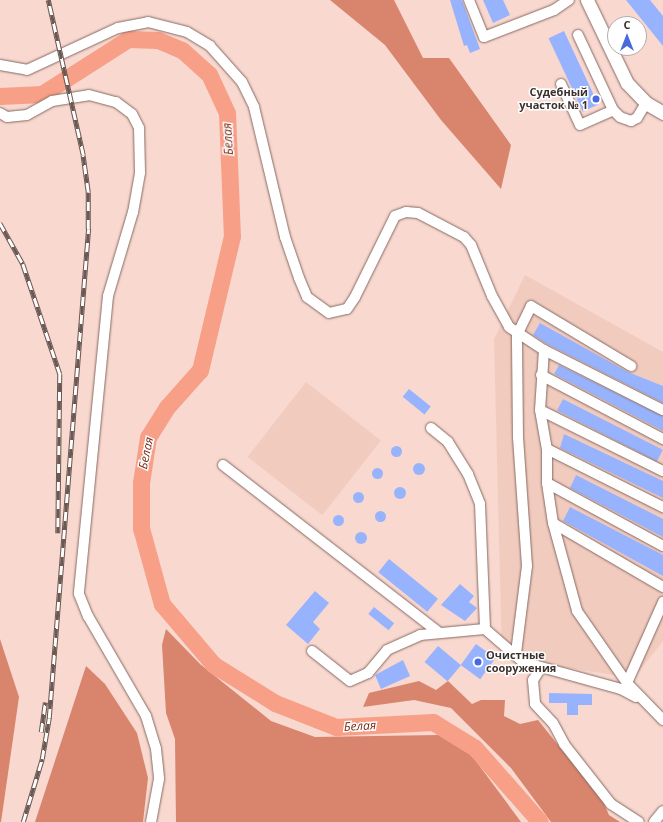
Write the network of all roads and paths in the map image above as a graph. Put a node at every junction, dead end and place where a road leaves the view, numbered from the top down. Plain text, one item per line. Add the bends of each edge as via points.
1 (469, 0) edge
2 (569, 0) edge
3 (587, 0) edge
4 (578, 35) dead end
5 (0, 65) edge
6 (561, 84) dead end
7 (646, 103) junction
8 (613, 110) junction
9 (0, 113) edge
10 (663, 113) edge
11 (517, 335) junction
12 (544, 350) junction
13 (631, 366) dead end
14 (541, 375) junction
15 (540, 410) junction
16 (663, 410) edge
17 (431, 428) dead end
18 (663, 439) edge
19 (547, 448) junction
20 (223, 465) dead end
21 (663, 471) edge
22 (547, 483) junction
23 (663, 507) edge
24 (553, 523) junction
25 (663, 546) edge
26 (663, 587) edge
27 (663, 602) edge
28 (485, 629) junction
29 (438, 632) junction
30 (312, 651) dead end
31 (516, 653) junction
32 (540, 669) junction
33 (627, 683) junction
34 (643, 701) junction
35 (663, 720) edge
36 (663, 811) edge
37 (151, 822) edge
38 (639, 822) edge
39 (654, 822) edge

1 - 2 street via 484,37 554,10
3 - 7 main road via 618,68
4 - 8 street
5 - 11 street via 27,70 134,24 166,25 187,32 214,50 242,82 254,108 285,237 308,297 319,308 336,314 347,309 395,216 406,212 418,213 451,228 471,245 492,296
6 - 8 street via 580,125
7 - 8 street via 637,118 631,121 620,118
7 - 10 main road
9 - 37 street via 8,117 27,115 52,101 89,95 116,102 132,114 139,128 140,173 133,212 108,296 79,594 150,729 159,779
11 - 12 street
11 - 13 street via 531,306
11 - 31 street via 518,438 527,566
12 - 14 street
12 - 16 street
14 - 15 street
14 - 18 street
15 - 19 street
15 - 21 street
17 - 28 street via 448,442 468,474 480,504
19 - 22 street
19 - 23 street
20 - 29 street
22 - 24 street
22 - 25 street
24 - 26 street
24 - 33 street via 577,610
27 - 33 street
28 - 29 street
28 - 31 street
29 - 30 street via 420,635 387,650 368,673 350,681
31 - 32 street via 524,662
32 - 34 street via 621,689
32 - 38 street via 534,680 535,704 553,723 564,744 611,804
33 - 34 street
34 - 35 street
36 - 39 street

